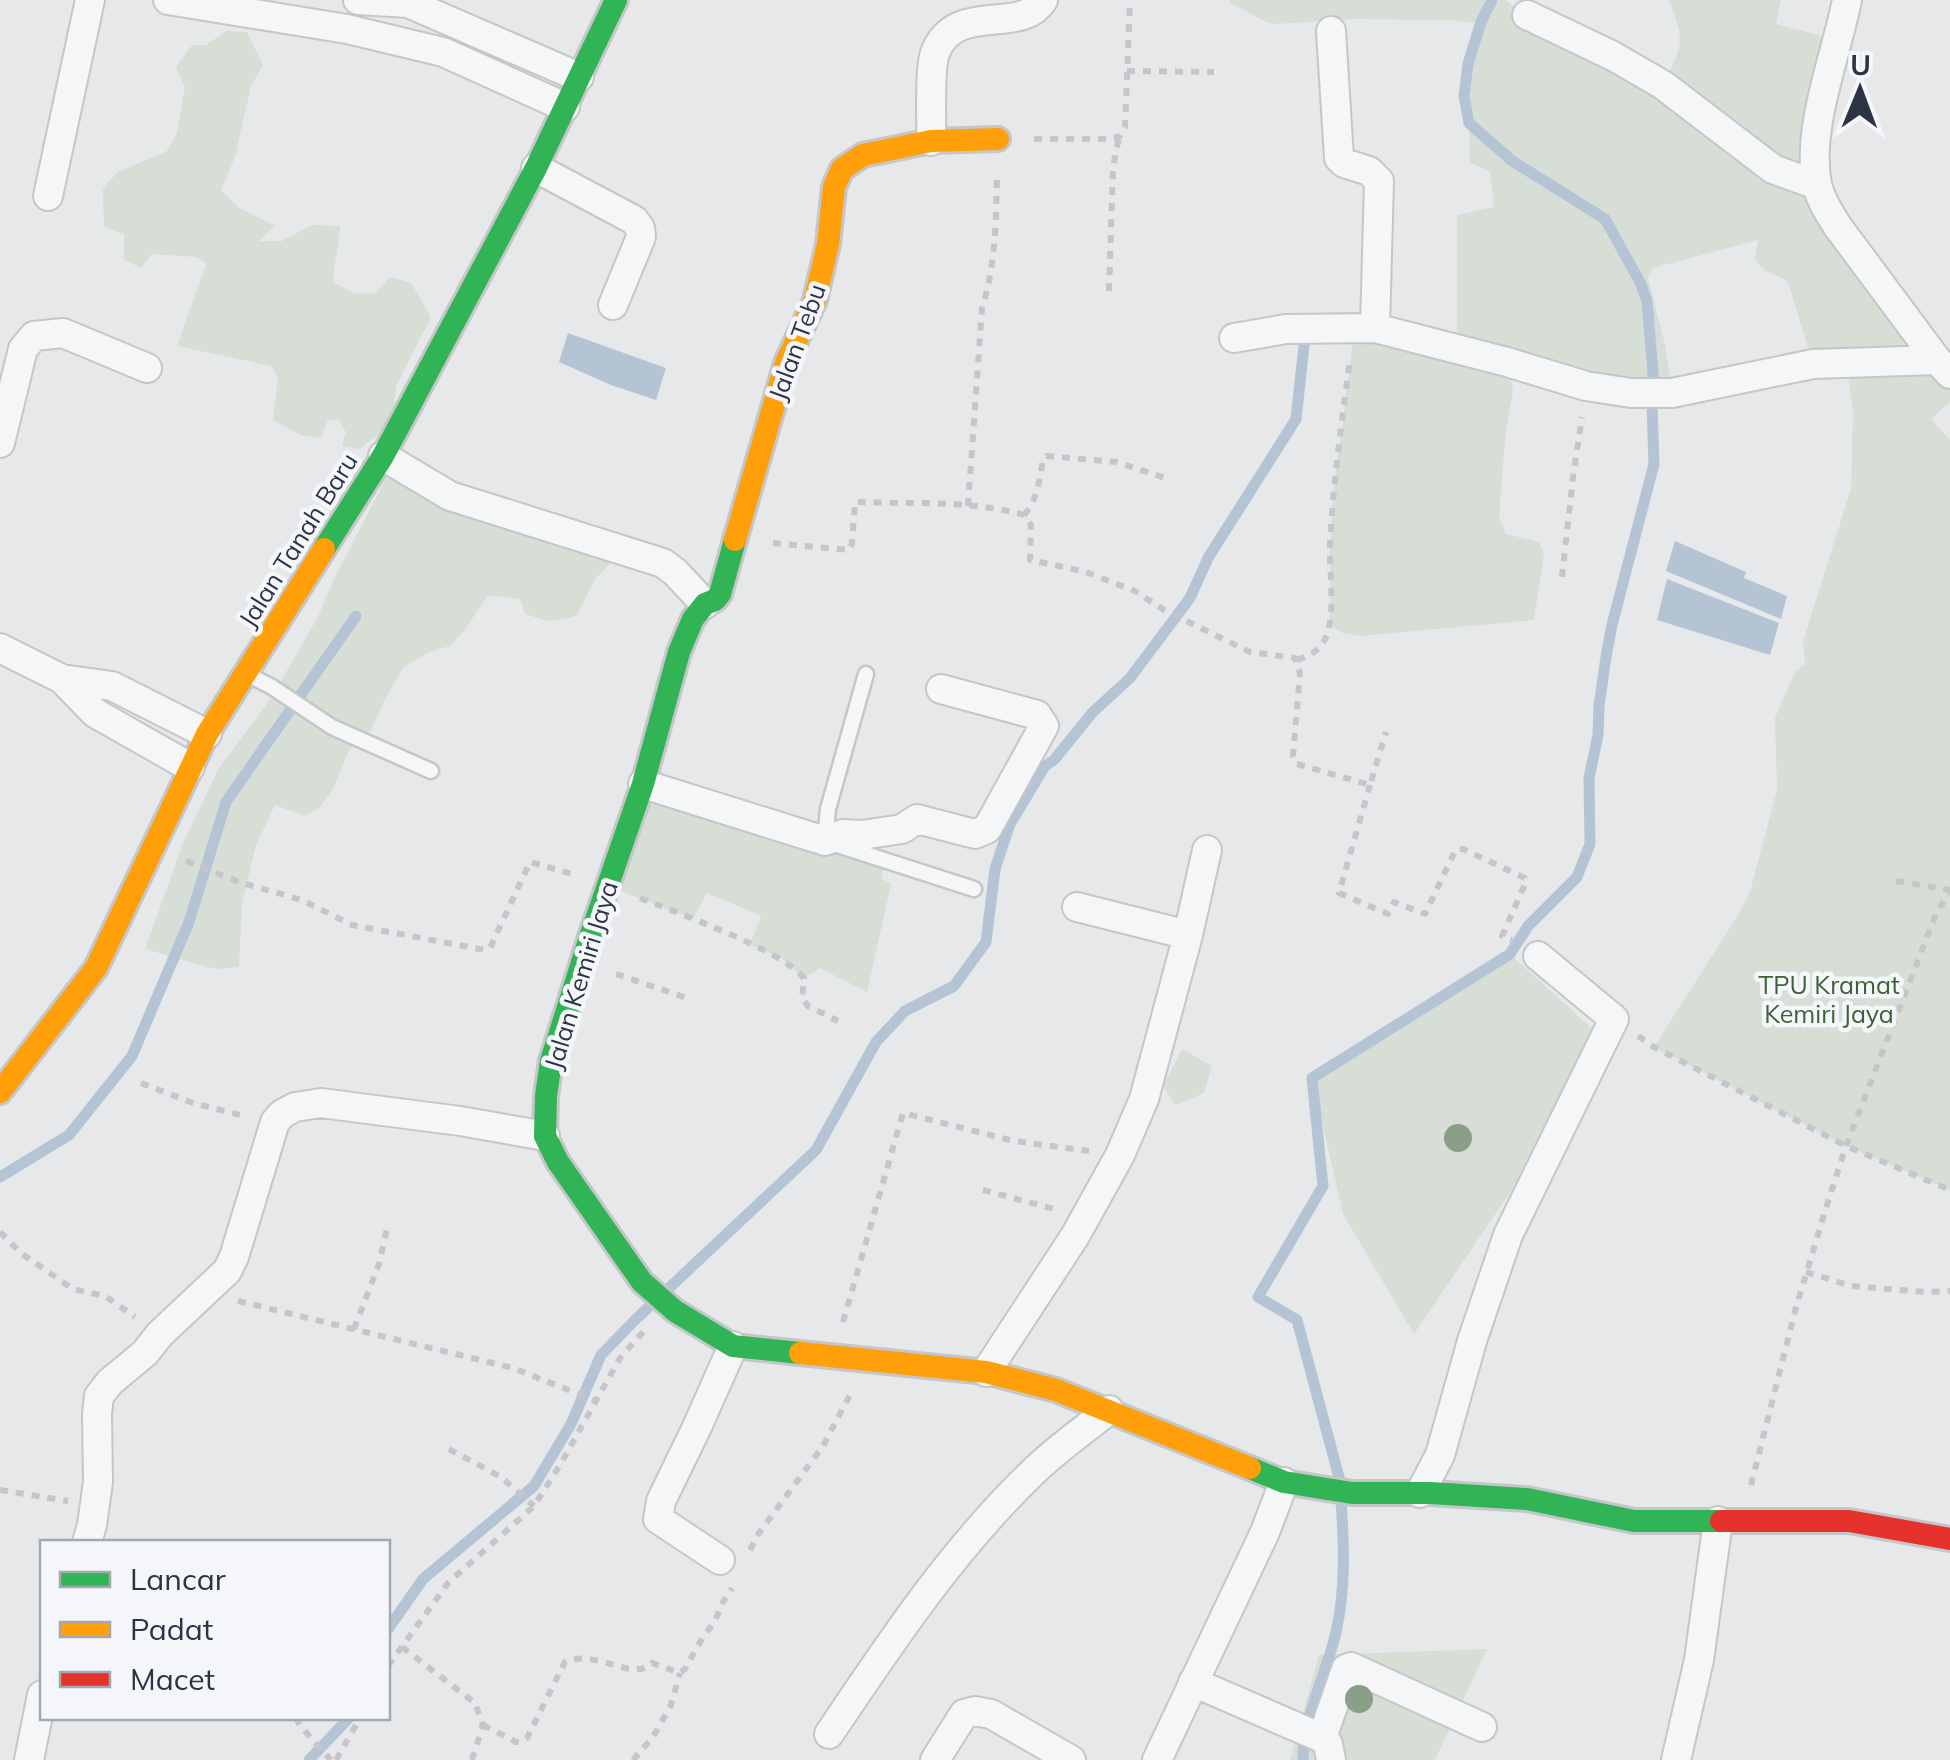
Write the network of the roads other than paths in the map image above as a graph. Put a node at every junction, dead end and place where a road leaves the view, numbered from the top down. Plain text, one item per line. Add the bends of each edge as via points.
1 (90, 0) edge
2 (168, 0) edge
3 (358, 0) edge
4 (616, 0) edge
5 (1847, 0) edge
6 (1042, 3) edge
7 (1527, 15) dead end
8 (1332, 30) dead end
9 (579, 78) junction
10 (566, 107) junction
11 (998, 139) road end
12 (932, 141) junction
13 (546, 173) junction
14 (1817, 185) junction
15 (48, 196) dead end
16 (614, 305) dead end
17 (1365, 328) junction
18 (1234, 338) dead end
19 (1943, 367) edge
20 (147, 368) dead end
21 (0, 443) edge
22 (389, 460) junction
23 (705, 604) junction
24 (0, 648) edge
25 (246, 673) junction
26 (866, 674) dead end
27 (62, 679) junction
28 (941, 690) dead end
29 (207, 734) junction
30 (190, 767) junction
31 (432, 772) dead end
32 (643, 784) junction
33 (825, 841) junction
34 (1208, 850) dead end
35 (974, 889) dead end
36 (1078, 907) dead end
37 (1188, 935) junction
38 (1538, 956) dead end
39 (0, 1092) edge
40 (545, 1136) junction
41 (733, 1346) junction
42 (986, 1372) junction
43 (1109, 1410) junction
44 (1284, 1482) junction
45 (1425, 1493) junction
46 (1731, 1521) junction
47 (1949, 1530) edge
48 (87, 1540) edge
49 (732, 1560) road end
50 (1193, 1682) junction
51 (40, 1705) edge
52 (1482, 1728) dead end
53 (829, 1734) dead end
54 (1315, 1740) edge
55 (29, 1760) edge
56 (935, 1760) edge
57 (1071, 1760) edge
58 (1157, 1760) edge
59 (1676, 1760) edge

1 - 15 street
2 - 10 street via 348,28 443,52
3 - 9 street via 408,3
4 - 9 street, Jalan Tanah Baru
5 - 14 street via 1816,130
6 - 12 street via 1014,16 966,22 948,33 936,52
7 - 14 street via 1614,56 1773,168
8 - 17 street via 1339,158 1378,181
9 - 10 street, Jalan Tanah Baru
10 - 13 street, Jalan Tanah Baru
11 - 12 street, Jalan Tebu
12 - 23 street, Jalan Tebu via 863,155 842,169 815,300 786,363 720,594
13 - 16 street via 640,228
13 - 22 street, Jalan Tanah Baru
14 - 19 street via 1838,226
17 - 18 street via 1286,329
17 - 19 street via 1631,393 1672,393 1814,364
20 - 21 street via 63,333 34,336 23,350
22 - 23 street via 450,496 663,563
22 - 25 street, Jalan Tanah Baru
23 - 32 street, Jalan Kemiri Jaya via 680,652
24 - 27 street
25 - 29 street, Jalan Tanah Baru
25 - 31 lane via 332,727
26 - 33 lane
27 - 29 street via 112,686
27 - 30 street via 95,714
28 - 33 street via 1037,715 1044,726 987,829 975,834 916,819 902,829
29 - 30 street, Jalan Tanah Baru
30 - 39 street, Jalan Tanah Baru via 96,968
32 - 33 street
32 - 40 street, Jalan Kemiri Jaya via 551,1061
33 - 35 lane
34 - 37 street
36 - 37 street
37 - 42 street via 1144,1099 1120,1156
38 - 45 street via 1614,1019 1508,1235
40 - 41 street via 642,1282
40 - 48 street via 321,1103 282,1114 227,1271 99,1396 98,1482
41 - 42 street
41 - 49 street via 658,1519
42 - 43 street
43 - 44 street
43 - 53 street via 1001,1504 922,1597
44 - 45 street
44 - 50 street
45 - 46 street via 1527,1499 1634,1520
46 - 47 street
46 - 59 street
50 - 54 street
50 - 58 street
51 - 55 street
52 - 54 street via 1352,1667
56 - 57 street via 964,1714 975,1711

